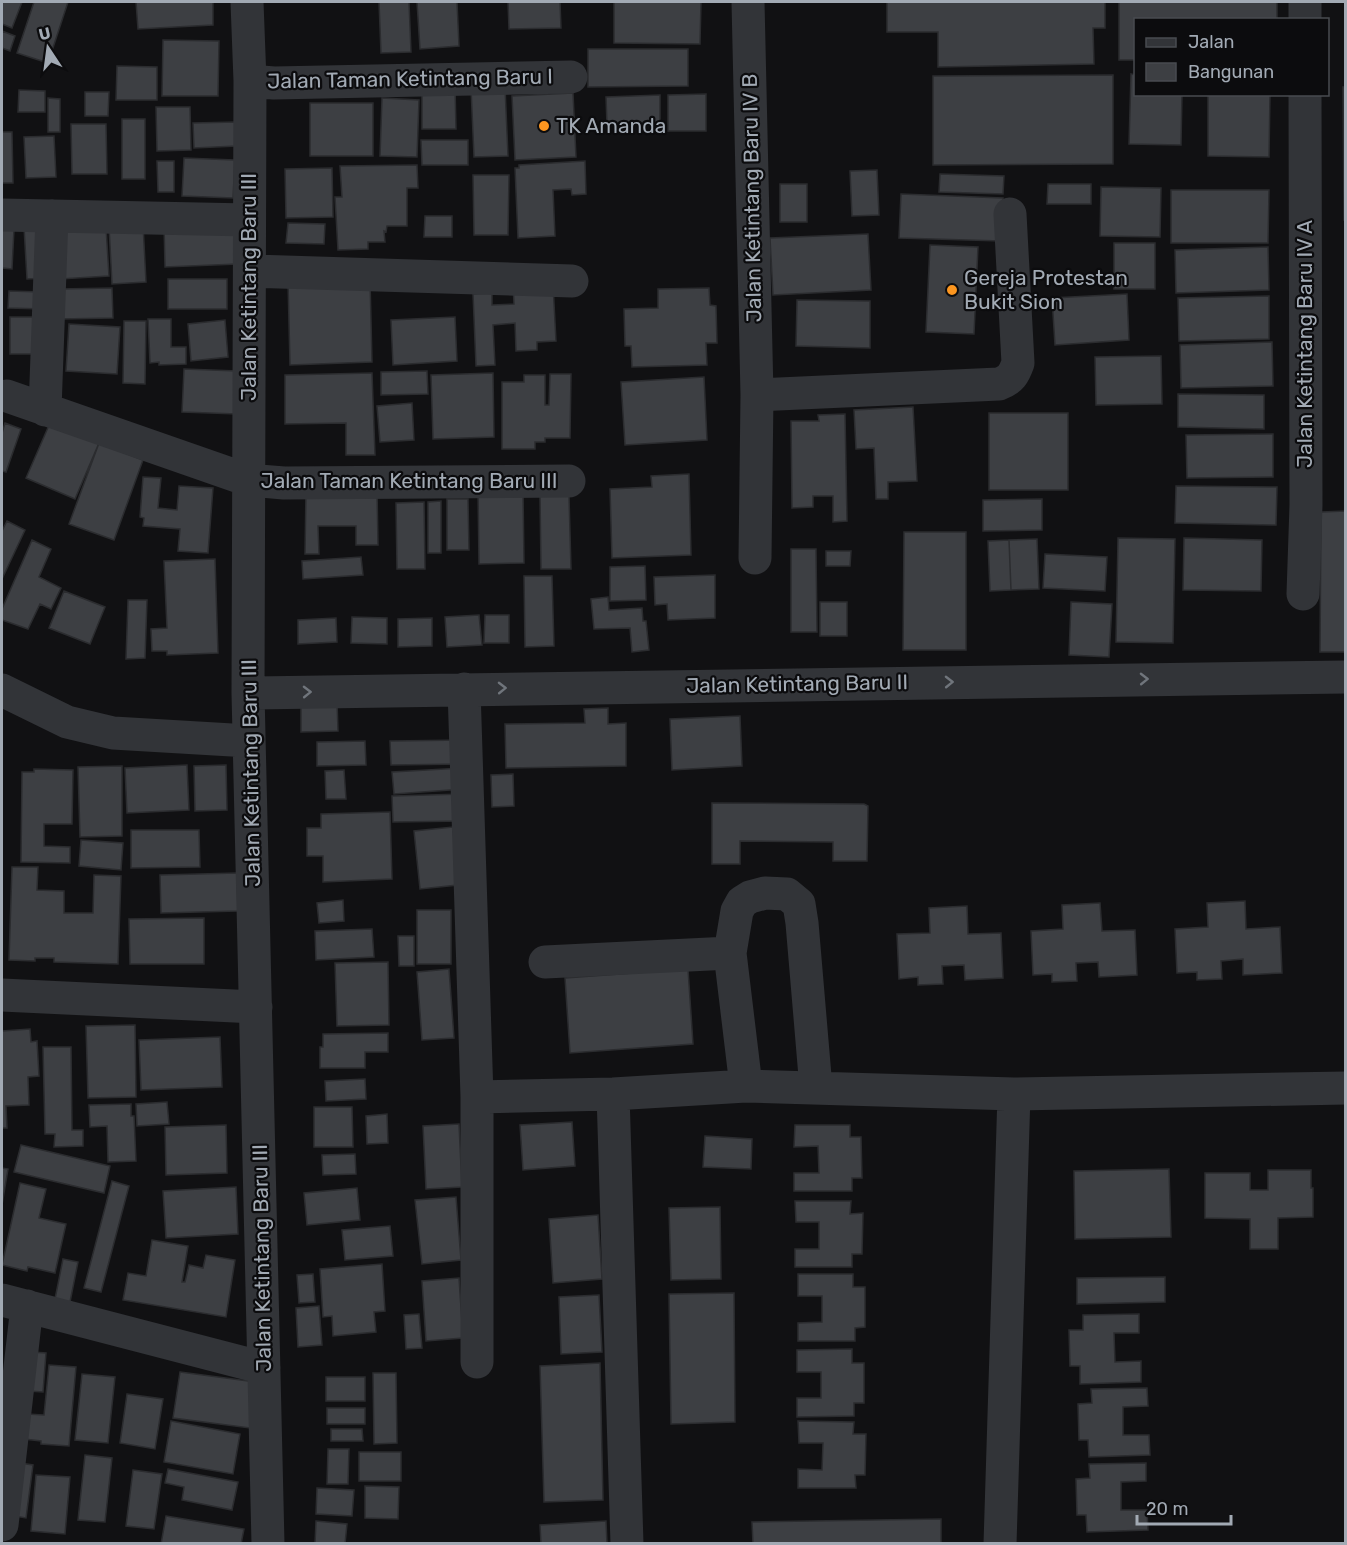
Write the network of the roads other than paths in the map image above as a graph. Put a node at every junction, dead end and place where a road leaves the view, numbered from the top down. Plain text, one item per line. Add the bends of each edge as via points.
1 (247, 2) edge
2 (748, 2) edge
3 (1305, 2) edge
4 (1305, 18) edge
5 (571, 77) dead end
6 (250, 81) junction
7 (1305, 96) edge
8 (1010, 214) dead end
9 (2, 215) edge
10 (52, 216) junction
11 (249, 220) junction
12 (250, 271) junction
13 (572, 281) dead end
14 (756, 395) junction
15 (7, 396) dead end
16 (45, 410) junction
17 (248, 480) junction
18 (569, 481) dead end
19 (755, 558) dead end
20 (1303, 594) dead end
21 (1346, 677) edge
22 (464, 689) junction
23 (2, 690) edge
24 (248, 693) junction
25 (249, 741) junction
26 (729, 953) junction
27 (545, 962) dead end
28 (2, 994) edge
29 (256, 1007) junction
30 (746, 1086) junction
31 (816, 1088) junction
32 (1346, 1088) edge
33 (613, 1094) junction
34 (1014, 1094) junction
35 (477, 1097) junction
36 (14, 1303) edge
37 (477, 1362) dead end
38 (264, 1368) junction
39 (2, 1525) edge
40 (268, 1544) edge
41 (627, 1544) edge
42 (1000, 1544) edge

1 - 6 street, Jalan Ketintang Baru III
2 - 14 street, Jalan Ketintang Baru IV B
3 - 4 street
5 - 6 street, Jalan Taman Ketintang Baru I
6 - 11 street, Jalan Ketintang Baru III
7 - 20 street, Jalan Ketintang Baru IV A
8 - 14 street via 1018,363 1008,381
9 - 10 street
10 - 11 street
10 - 16 street
11 - 12 street, Jalan Ketintang Baru III
12 - 13 street
12 - 17 street, Jalan Ketintang Baru III
14 - 19 street, Jalan Ketintang Baru IV B
15 - 16 street, Jalan Taman Ketintang Baru III
16 - 17 street, Jalan Taman Ketintang Baru III
17 - 18 street, Jalan Taman Ketintang Baru III
17 - 24 street, Jalan Ketintang Baru III
22 -> 21 street, Jalan Ketintang Baru II
24 -> 22 street, Jalan Ketintang Baru II
22 - 35 street
23 - 25 street via 67,722 113,734
24 - 25 street, Jalan Ketintang Baru III
25 - 29 street, Jalan Ketintang Baru III
26 - 27 street
26 - 30 street
26 - 31 street via 742,902 765,893 787,894 799,904
28 - 29 street
29 - 38 street, Jalan Ketintang Baru III
30 - 31 street
30 - 33 street
31 - 34 street
32 - 34 street
33 - 35 street
33 - 41 street
34 - 42 street
35 - 37 street
36 - 38 street
36 - 39 street
38 - 40 street, Jalan Ketintang Baru III

